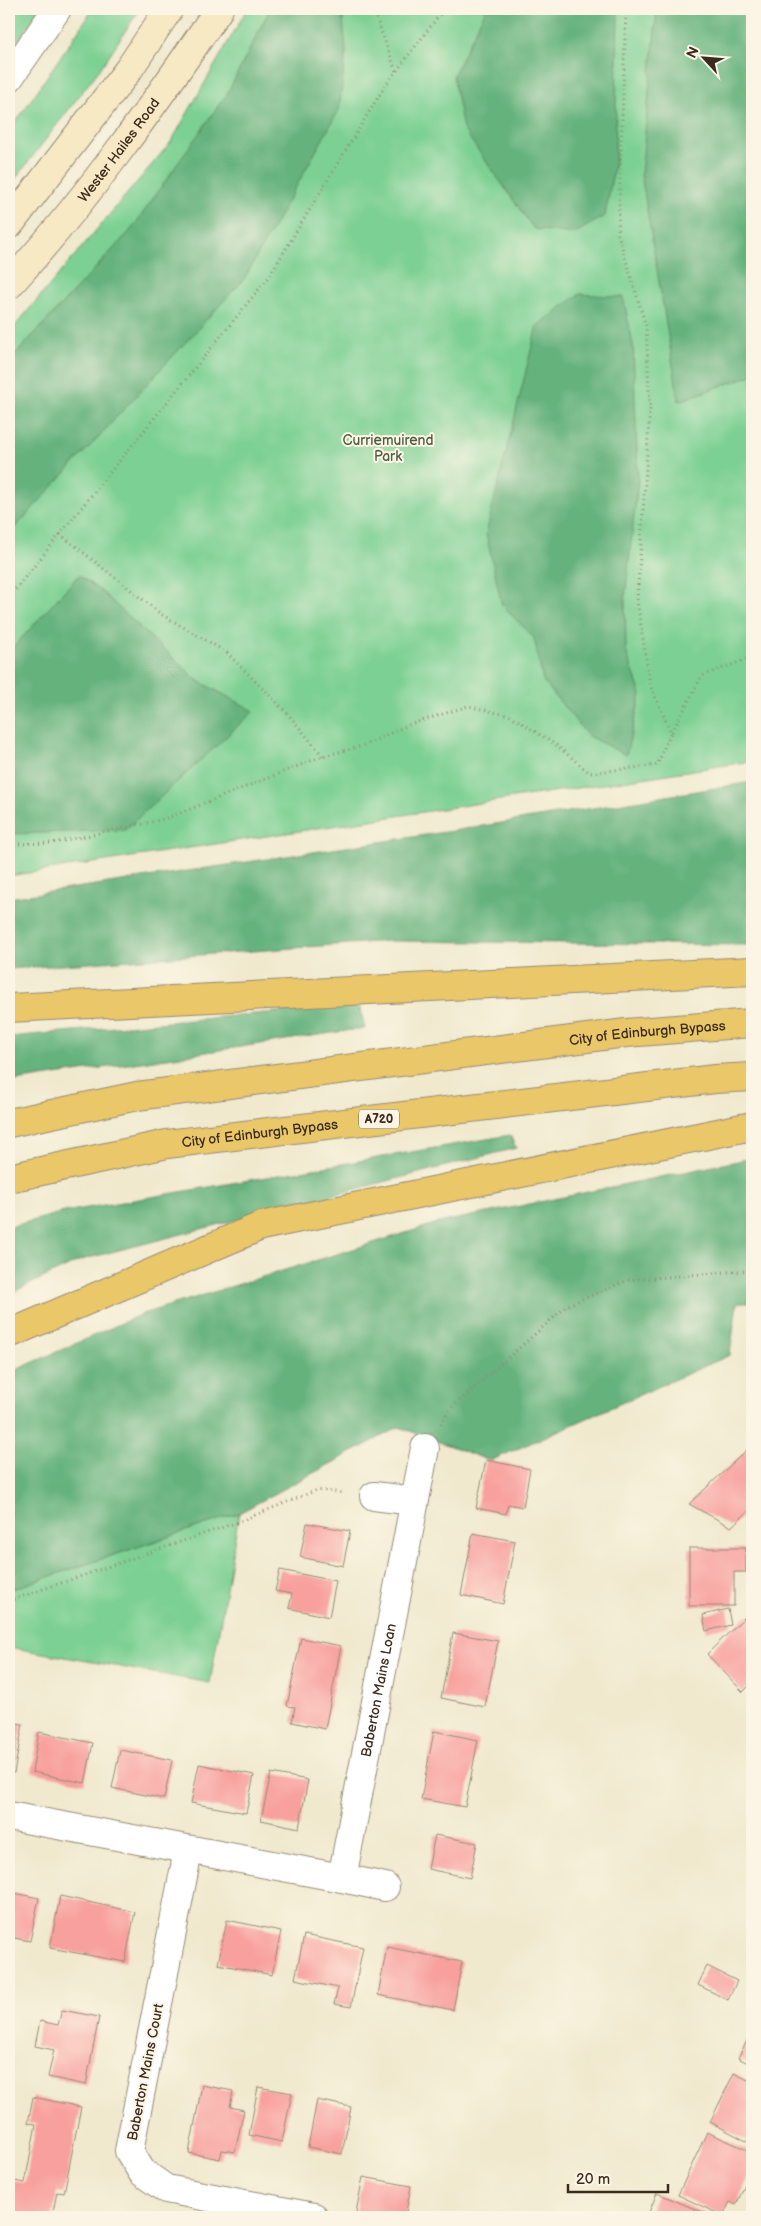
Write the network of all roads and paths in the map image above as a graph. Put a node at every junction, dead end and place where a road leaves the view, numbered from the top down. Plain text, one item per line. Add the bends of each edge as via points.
1 (57, 9) edge
2 (169, 9) edge
3 (219, 9) edge
4 (372, 9) edge
5 (444, 9) edge
6 (626, 9) edge
7 (396, 71) junction
8 (9, 78) edge
9 (9, 225) edge
10 (9, 285) edge
11 (60, 534) junction
12 (9, 597) edge
13 (752, 657) edge
14 (671, 732) junction
15 (323, 756) junction
16 (9, 844) edge
17 (752, 971) edge
18 (9, 1008) edge
19 (752, 1023) edge
20 (752, 1076) edge
21 (9, 1123) edge
22 (752, 1126) edge
23 (9, 1178) edge
24 (752, 1270) edge
25 (9, 1334) edge
26 (424, 1448) joint
27 (374, 1496) joint
28 (414, 1501) junction
29 (9, 1601) edge
30 (9, 1816) edge
31 (188, 1851) junction
32 (342, 1878) junction
33 (385, 1887) dead end
34 (314, 2217) edge

1 - 8 street
2 - 9 main road via 129,69
3 - 10 main road, Wester Hailes Road via 151,108 54,234
4 - 7 path
5 - 7 path
6 - 14 path via 618,234 646,326 650,409 637,600 650,685
7 - 11 path via 268,278
11 - 12 path
11 - 15 path via 161,614 226,652 287,713
13 - 14 path via 702,676
14 - 15 path via 657,765 590,773 556,745 512,716 468,706 408,726 363,746
15 - 16 path via 165,819 53,843
17 - 18 highway
19 - 21 highway, City of Edinburgh Bypass via 626,1033 137,1096
20 - 23 highway, City of Edinburgh Bypass / A720 via 167,1144
22 - 25 highway via 261,1226
24 - 26 path via 628,1280 568,1305 450,1409
26 - 28 street, Baberton Mains Loan
27 - 28 street
27 - 29 path via 317,1490 238,1522
28 - 32 street, Baberton Mains Loan
30 - 31 street
31 - 32 street
31 - 34 street, Baberton Mains Court via 129,2151 142,2172 166,2189
32 - 33 street

